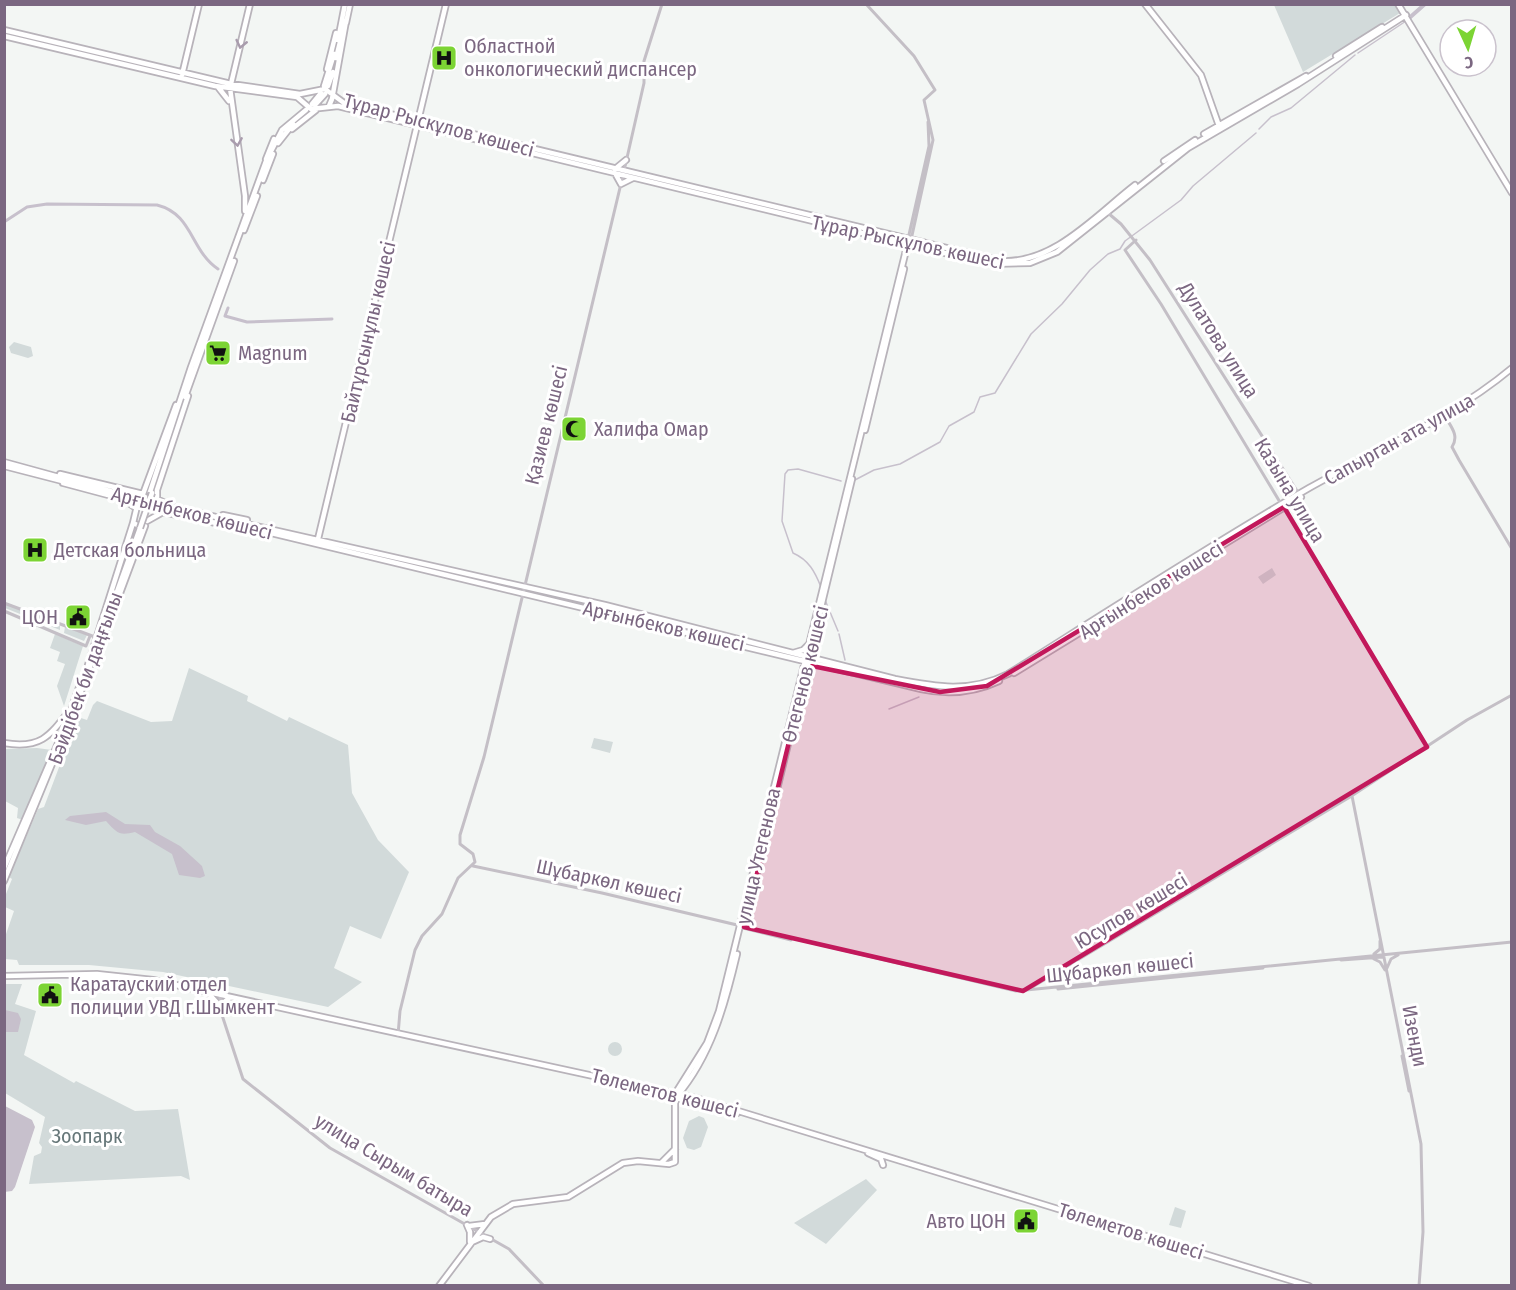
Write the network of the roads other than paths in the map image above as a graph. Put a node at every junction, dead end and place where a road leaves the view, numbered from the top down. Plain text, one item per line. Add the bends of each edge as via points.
1 (199, 4) edge
2 (250, 4) edge
3 (345, 4) edge
4 (350, 4) edge
5 (446, 4) edge
6 (662, 4) edge
7 (866, 4) edge
8 (1145, 4) edge
9 (1400, 4) edge
10 (1406, 17) junction
11 (346, 21) junction
12 (340, 22) junction
13 (4, 30) edge
14 (4, 36) edge
15 (72, 49) junction
16 (186, 60) junction
17 (166, 69) junction
18 (182, 75) junction
19 (197, 76) junction
20 (215, 86) junction
21 (230, 86) junction
22 (321, 92) junction
23 (311, 93) junction
24 (333, 94) junction
25 (305, 104) junction
26 (232, 106) junction
27 (315, 106) junction
28 (328, 107) junction
29 (308, 111) dead end
30 (421, 111) junction
31 (409, 121) junction
32 (418, 124) junction
33 (1219, 127) junction
34 (414, 137) junction
35 (268, 161) junction
36 (626, 162) junction
37 (614, 171) junction
38 (624, 173) junction
39 (634, 176) junction
40 (621, 184) junction
41 (1512, 190) edge
42 (246, 196) junction
43 (252, 199) junction
44 (1106, 210) junction
45 (246, 214) junction
46 (1136, 240) junction
47 (909, 242) junction
48 (920, 246) junction
49 (908, 253) junction
50 (963, 255) junction
51 (1512, 370) edge
52 (188, 382) junction
53 (1446, 418) junction
54 (4, 464) edge
55 (43, 474) junction
56 (1299, 494) junction
57 (139, 501) junction
58 (156, 503) junction
59 (1283, 506) junction
60 (843, 509) junction
61 (140, 525) junction
62 (272, 531) junction
63 (318, 539) junction
64 (1512, 549) edge
65 (523, 590) junction
66 (4, 603) edge
67 (4, 611) edge
68 (63, 625) junction
69 (60, 635) junction
70 (92, 637) junction
71 (810, 642) junction
72 (812, 648) junction
73 (792, 655) junction
74 (808, 659) junction
75 (823, 662) junction
76 (89, 665) junction
77 (803, 675) junction
78 (1512, 695) edge
79 (73, 708) junction
80 (68, 718) junction
81 (58, 724) junction
82 (4, 744) edge
83 (57, 746) junction
84 (1427, 747) junction
85 (1352, 796) junction
86 (1344, 801) junction
87 (1352, 803) junction
88 (766, 831) junction
89 (473, 866) junction
90 (4, 868) edge
91 (4, 881) edge
92 (747, 912) junction
93 (741, 927) junction
94 (1381, 940) junction
95 (1512, 943) edge
96 (1398, 954) junction
97 (1384, 955) junction
98 (1369, 957) junction
99 (1386, 970) junction
100 (4, 977) edge
101 (1045, 980) junction
102 (1052, 987) junction
103 (1022, 992) junction
104 (209, 994) junction
105 (220, 995) junction
106 (229, 998) junction
107 (220, 1006) junction
108 (364, 1026) junction
109 (399, 1034) junction
110 (680, 1087) junction
111 (666, 1094) junction
112 (676, 1095) junction
113 (688, 1098) junction
114 (675, 1108) junction
115 (675, 1116) junction
116 (675, 1148) junction
117 (868, 1153) junction
118 (894, 1162) junction
119 (660, 1163) junction
120 (1054, 1207) junction
121 (1046, 1208) junction
122 (485, 1223) junction
123 (468, 1226) junction
124 (479, 1232) junction
125 (489, 1238) junction
126 (470, 1244) junction
127 (440, 1286) edge
128 (544, 1286) edge
129 (1302, 1286) edge
130 (1310, 1286) edge
131 (1418, 1286) edge

1 - 16 main road
2 -> 21 main road
3 - 12 main road
4 - 11 main road
5 - 30 main road, Байтұрсынұлы көшесі
6 - 36 street, Қазиев көшесі via 644,61 644,83
7 - 47 street via 914,56 935,90 924,100 933,140
8 - 33 main road via 1201,75
9 - 10 main road
10 - 33 main road, Тұрар Рыскұлов көшесі
10 - 33 main road, Тұрар Рыскұлов көшесі
10 - 41 main road
11 - 12 main road via 326,86
11 - 24 main road
12 - 22 main road
13 - 15 main road
14 - 15 main road, Тұрар Рыскұлов көшесі
15 - 17 main road
15 - 18 main road, Тұрар Рыскұлов көшесі
16 - 17 main road via 176,68
16 - 18 main road
16 - 19 main road via 189,71
17 - 18 main road
18 - 19 main road, Тұрар Рыскұлов көшесі
18 - 20 main road, Тұрар Рыскұлов көшесі
19 - 21 main road, Тұрар Рыскұлов көшесі
20 - 21 main road, Тұрар Рыскұлов көшесі
20 - 26 main road via 225,92
21 - 23 main road, Тұрар Рыскұлов көшесі
21 - 25 main road, Тұрар Рыскұлов көшесі via 297,97
21 - 26 main road
22 - 23 main road, Тұрар Рыскұлов көшесі
22 - 24 main road, Тұрар Рыскұлов көшесі via 325,89
22 - 27 main road
23 - 25 main road
24 - 28 main road
24 - 31 main road, Тұрар Рыскұлов көшесі via 344,104
25 - 27 main road, Тұрар Рыскұлов көшесі
25 - 35 main road via 277,134 266,154
26 -> 42 main road
27 - 28 main road, Тұрар Рыскұлов көшесі
27 - 35 main road via 292,128
28 - 31 main road, Тұрар Рыскұлов көшесі
29 - 35 main road via 282,130
30 - 31 main road
30 - 32 main road, Байтұрсынұлы көшесі
31 - 32 main road, Тұрар Рыскұлов көшесі
31 - 34 main road
32 - 34 main road, Байтұрсынұлы көшесі
32 - 37 main road, Тұрар Рыскұлов көшесі
33 - 44 main road, Тұрар Рыскұлов көшесі via 1180,151
34 - 63 main road, Байтұрсынұлы көшесі
35 - 43 main road
35 - 52 main road
36 - 37 main road
36 - 38 street, Қазиев көшесі
36 - 39 main road
37 - 38 main road, Тұрар Рыскұлов көшесі
37 - 40 main road
38 - 39 main road, Тұрар Рыскұлов көшесі
38 - 40 street, Қазиев көшесі
39 - 40 main road
39 - 47 main road, Тұрар Рыскұлов көшесі
40 - 65 street, Қазиев көшесі
42 - 43 main road
42 - 45 main road
43 - 45 main road
44 - 46 street, Дулатова улица
44 - 50 main road, Тұрар Рыскұлов көшесі via 1047,254 1011,262
45 - 52 main road
46 - 56 street, Дулатова улица
46 - 59 street, Казына улица via 1125,250
47 - 48 main road, Тұрар Рыскұлов көшесі
47 - 49 main road, Өтегенов көшесі
47 - 50 main road, Тұрар Рыскұлов көшесі
47 - 60 main road, Өтегенов көшесі
48 - 49 main road
48 - 50 main road, Тұрар Рыскұлов көшесі
49 - 60 main road, Өтегенов көшесі
51 - 53 main road, Сапырган ата улица via 1485,394
51 - 56 main road, Сапырган ата улица via 1458,409
52 - 57 main road
52 - 58 main road
52 - 61 main road, bridge
53 - 59 main road, Сапырган ата улица
53 - 64 street via 1454,432 1452,447
54 - 55 main road, Арғынбеков көшесі
55 - 57 main road
55 - 57 main road
55 - 62 main road, Арғынбеков көшесі
56 - 59 main road, Сапырган ата улица
57 - 58 main road
57 - 61 main road
58 - 61 main road
58 - 62 main road via 261,523
59 - 75 main road, Арғынбеков көшесі via 1005,677 953,688 880,677
59 - 84 street, Казына улица
60 - 71 main road, Өтегенов көшесі
60 - 72 main road, Өтегенов көшесі
61 - 62 main road via 163,512
61 - 70 main road
61 - 76 main road, Бәйдібек би даңғылы
62 - 63 main road, Арғынбеков көшесі
62 - 65 main road, Арғынбеков көшесі
63 - 65 main road, Арғынбеков көшесі
65 - 73 main road, Арғынбеков көшесі
65 - 89 street, Қазиев көшесі via 484,757 461,830 460,844 473,854
66 - 68 street
67 - 69 street
68 - 69 street
68 - 70 street
69 - 70 street via 86,646
70 - 76 main road
71 - 73 main road
71 - 74 main road
72 - 74 main road, Өтегенов көшесі
72 - 75 main road
73 - 74 main road, Арғынбеков көшесі
73 - 77 main road via 800,662
74 - 75 main road, Арғынбеков көшесі
74 - 77 main road, Өтегенов көшесі
75 - 77 main road
76 - 79 main road, Бәйдібек би даңғылы
77 - 88 main road, улица Утегенова
77 - 88 main road, Өтегенов көшесі
78 - 84 street, Юсупов көшесі
79 - 80 main road, Бәйдібек би даңғылы
79 - 81 main road
79 - 91 main road, Бәйдібек би даңғылы
80 - 81 main road
80 - 83 main road, Бәйдібек би даңғылы
81 - 82 main road via 40,742
82 - 83 main road via 29,746 50,740
83 - 90 main road, Бәйдібек би даңғылы
84 - 85 street, Юсупов көшесі
85 - 86 street, Юсупов көшесі
85 - 87 street, Изенди
85 - 94 street, Изенди
85 - 103 street, Юсупов көшесі
86 - 87 street
86 - 101 street, Юсупов көшесі
87 - 94 street, Изенди
88 - 92 main road, улица Утегенова
88 - 92 main road, Өтегенов көшесі
89 - 93 street, Шұбаркөл көшесі
89 - 109 street via 458,878 442,914 415,950 400,1011
92 - 93 main road, Өтегенов көшесі
93 - 103 street, Шұбаркөл көшесі via 1004,992
93 - 110 main road, улица Утегенова via 715,1024
93 - 110 main road, Өтегенов көшесі via 740,950 720,1022 708,1048
94 - 96 street via 1388,950
94 - 97 street, Изенди
94 - 98 street via 1379,951
95 - 96 street, Шұбаркөл көшесі
96 - 97 street, Шұбаркөл көшесі
96 - 99 street
97 - 98 street, Шұбаркөл көшесі
97 - 99 street, Изенди
98 - 99 street
98 - 102 street, Шұбаркөл көшесі
98 - 103 street, Шұбаркөл көшесі
99 - 131 street, Изенди via 1422,1152 1423,1232
100 - 104 main road, Төлеметов көшесі via 132,979
100 - 105 main road, Төлеметов көшесі via 114,975
101 - 102 street via 1046,986
101 - 103 street, Юсупов көшесі
102 - 103 street, Шұбаркөл көшесі
104 - 105 main road, Төлеметов көшесі
104 - 107 main road
105 - 106 main road, Төлеметов көшесі
105 - 107 street, улица Сырым батыра
105 - 108 main road, Төлеметов көшесі
106 - 107 main road
106 - 108 main road, Төлеметов көшесі
107 - 123 street, улица Сырым батыра via 243,1079 330,1148
108 - 109 main road, Төлеметов көшесі
109 - 111 main road, Төлеметов көшесі
110 - 111 main road
110 - 112 main road, Өтегенов көшесі
110 - 113 main road
111 - 112 main road, Төлеметов көшесі
111 - 114 main road
112 - 113 main road, Төлеметов көшесі
112 - 114 main road
113 - 115 main road via 678,1106
113 - 117 main road, Төлеметов көшесі
113 - 120 main road, Төлеметов көшесі
114 - 115 main road
115 - 116 main road
116 - 119 main road
116 - 119 main road via 675,1162
117 - 118 main road, Төлеметов көшесі
117 - 118 main road via 884,1164
118 - 121 main road, Төлеметов көшесі
119 - 122 main road via 622,1163 568,1197 513,1204
120 - 121 main road
120 - 130 main road, Төлеметов көшесі
121 - 129 main road, Төлеметов көшесі
122 - 123 main road
122 - 124 main road
122 - 125 main road
123 - 124 street, улица Сырым батыра
123 - 126 main road
124 - 125 street, улица Сырым батыра
124 - 126 main road
125 - 126 main road
125 - 128 street, улица Сырым батыра via 509,1249
126 - 127 main road

